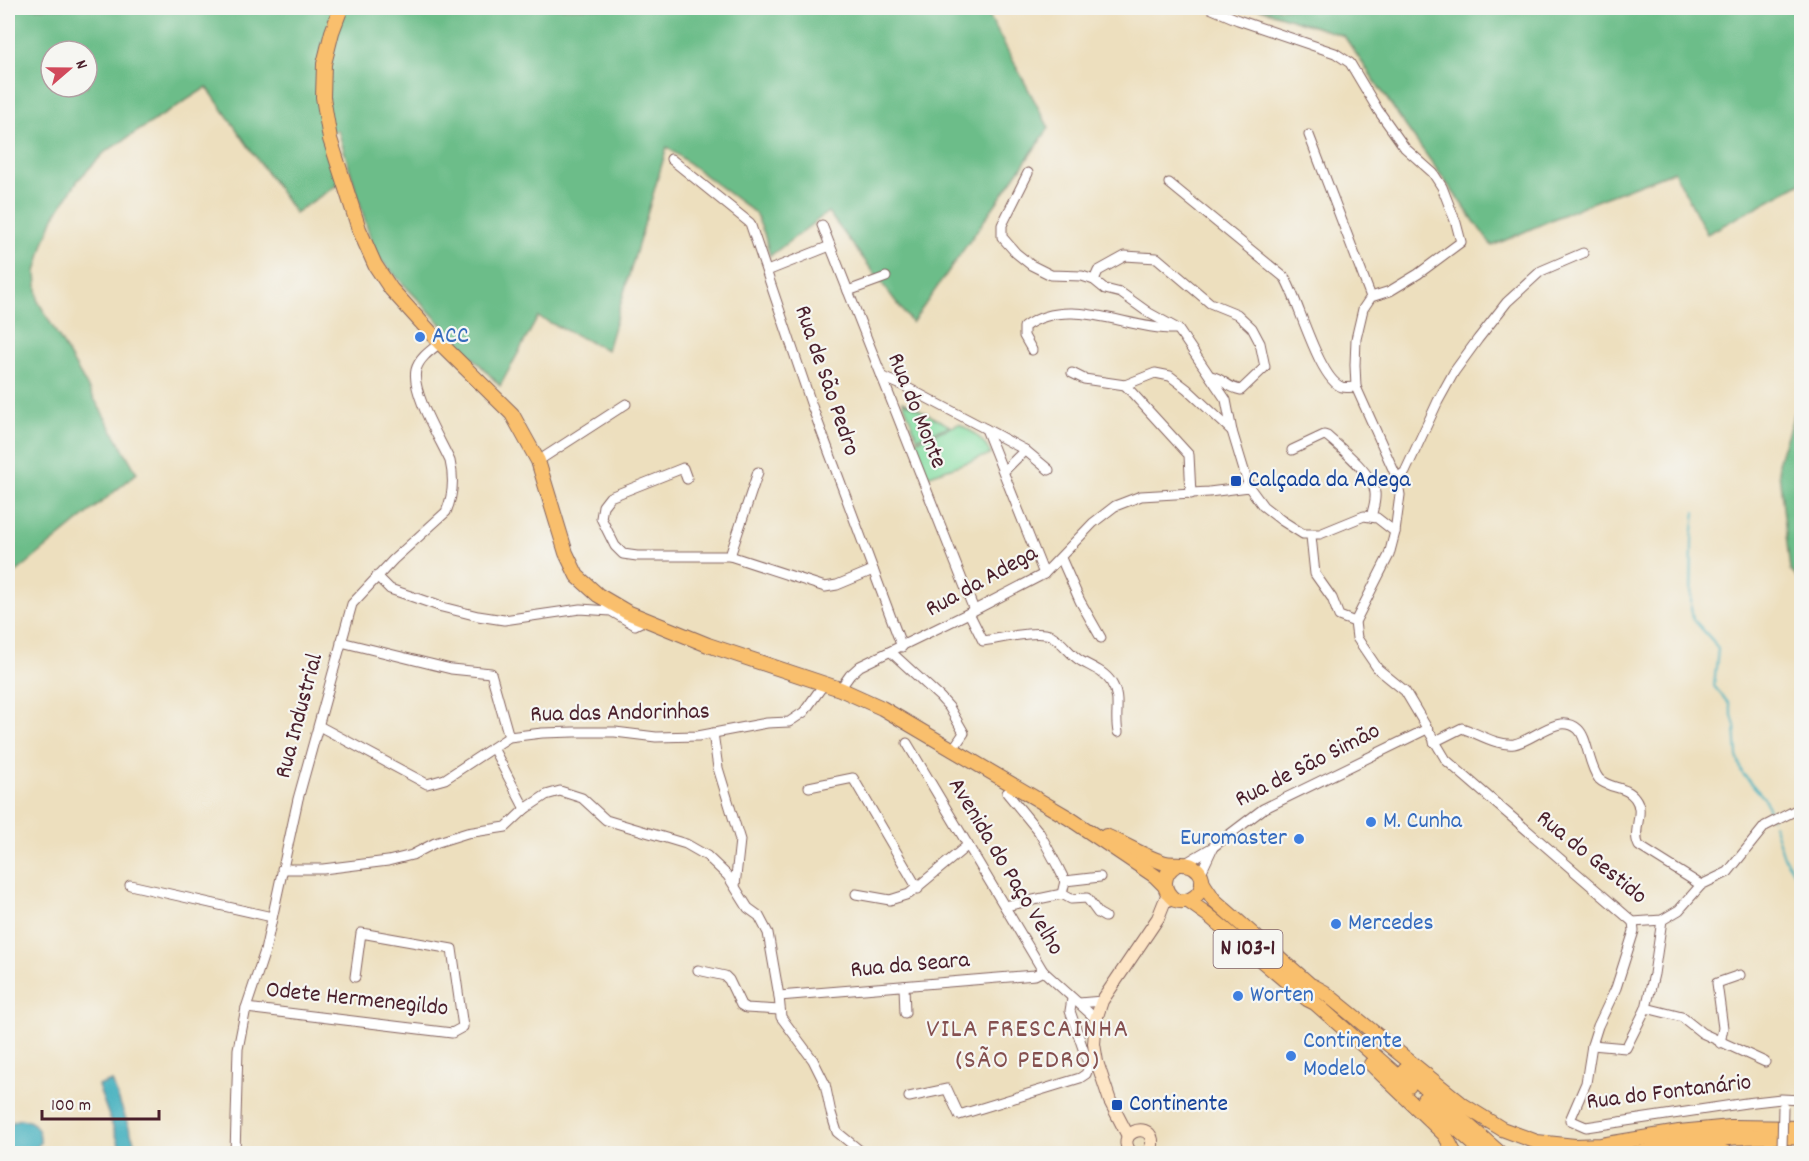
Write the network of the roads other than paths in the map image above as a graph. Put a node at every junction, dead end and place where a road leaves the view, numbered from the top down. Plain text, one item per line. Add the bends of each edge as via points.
1 (341, 8) edge
2 (1210, 8) edge
3 (1309, 135) dead end
4 (671, 159) dead end
5 (1028, 172) dead end
6 (1169, 183) dead end
7 (822, 225) dead end
8 (830, 246) junction
9 (1583, 252) dead end
10 (767, 271) junction
11 (885, 277) dead end
12 (1094, 280) junction
13 (848, 291) junction
14 (1371, 297) junction
15 (1178, 329) junction
16 (440, 343) junction
17 (1032, 350) dead end
18 (1072, 373) dead end
19 (1210, 376) junction
20 (882, 377) junction
21 (1125, 385) junction
22 (1356, 387) junction
23 (626, 404) dead end
24 (986, 429) junction
25 (1232, 431) junction
26 (1025, 450) junction
27 (1292, 450) dead end
28 (538, 461) junction
29 (1049, 470) dead end
30 (1004, 471) junction
31 (758, 472) dead end
32 (1397, 478) junction
33 (687, 479) dead end
34 (1249, 486) junction
35 (1191, 494) junction
36 (1371, 517) junction
37 (1395, 532) junction
38 (1311, 536) junction
39 (730, 556) junction
40 (1061, 558) junction
41 (873, 570) junction
42 (1044, 574) junction
43 (377, 576) junction
44 (972, 612) junction
45 (645, 620) junction
46 (1355, 622) junction
47 (1101, 638) dead end
48 (341, 642) junction
49 (902, 647) junction
50 (891, 652) junction
51 (824, 684) junction
52 (840, 689) junction
53 (319, 726) junction
54 (1427, 729) junction
55 (1118, 732) dead end
56 (713, 733) junction
57 (509, 737) junction
58 (1434, 742) junction
59 (907, 743) dead end
60 (493, 748) junction
61 (953, 749) junction
62 (809, 787) dead end
63 (1007, 793) dead end
64 (1802, 807) edge
65 (525, 809) junction
66 (1069, 818) junction
67 (968, 845) junction
68 (1213, 847) junction
69 (1180, 865) junction
70 (282, 869) junction
71 (1100, 877) dead end
72 (1201, 878) junction
73 (1065, 881) junction
74 (130, 885) dead end
75 (1701, 885) junction
76 (735, 888) junction
77 (918, 889) junction
78 (1166, 890) junction
79 (856, 894) dead end
80 (1062, 894) junction
81 (1184, 901) junction
82 (1005, 906) junction
83 (272, 917) junction
84 (1105, 917) dead end
85 (1158, 918) junction
86 (1662, 920) junction
87 (1633, 922) junction
88 (698, 970) dead end
89 (1043, 971) junction
90 (1740, 975) dead end
91 (356, 977) dead end
92 (904, 986) junction
93 (1310, 992) junction
94 (779, 996) junction
95 (1076, 1001) junction
96 (1102, 1001) junction
97 (246, 1008) junction
98 (1647, 1008) junction
99 (780, 1010) junction
100 (905, 1013) dead end
101 (1096, 1019) junction
102 (1720, 1043) junction
103 (1592, 1045) junction
104 (1765, 1062) dead end
105 (909, 1097) dead end
106 (1802, 1100) edge
107 (1782, 1103) junction
108 (1802, 1128) edge
109 (1687, 1132) junction
110 (1133, 1133) junction
111 (1802, 1138) edge
112 (1675, 1144) junction
113 (1782, 1151) edge
114 (234, 1154) edge
115 (864, 1154) edge
116 (1132, 1154) edge
117 (1147, 1154) edge
118 (1455, 1154) edge
119 (1485, 1154) edge
120 (1501, 1154) edge
121 (1606, 1154) edge
122 (1635, 1154) edge
123 (1729, 1154) edge

1 - 16 main road via 324,64 323,97 341,178 375,265 391,289
2 - 14 street via 1335,53 1350,63 1405,148 1433,173 1442,187 1461,242 1418,274
3 - 14 street
4 - 10 street, Rua de São Pedro via 750,223
5 - 12 street via 1002,225 1002,237 1031,265 1051,275
6 - 22 street via 1285,278 1330,378 1341,387
7 - 8 street, Rua do Monte
8 - 10 street
8 - 13 street, Rua do Monte
9 - 32 street via 1541,272 1508,302 1454,372 1405,472
10 - 41 street, Rua de São Pedro
11 - 13 street
12 - 15 street
12 - 19 street via 1098,271 1125,256 1157,258 1210,303 1237,314 1252,328 1260,343 1265,367 1240,390
13 - 20 street, Rua do Monte
14 - 22 street via 1363,309 1356,339
15 - 17 street via 1064,312 1035,318 1024,327
15 - 19 street
16 - 28 main road via 512,414
16 - 43 street, Rua Industrial via 427,352 417,368 416,384 453,472 449,506
18 - 21 street via 1084,379
19 - 25 street via 1226,400
20 - 24 street
20 - 44 street, Rua do Monte
21 - 25 street via 1155,374 1170,376
21 - 35 street via 1189,455
22 - 32 street
23 - 28 street
24 - 26 street
24 - 30 street
25 - 34 street
26 - 29 street
26 - 30 street
27 - 36 street via 1323,435 1355,459 1374,488
28 - 45 main road via 566,553 577,576 598,595
30 - 42 street
31 - 39 street
32 - 37 street via 1400,495
33 - 39 street via 683,468 610,496 601,518 615,546 623,554 637,556
34 - 35 street, Rua da Adega
34 - 38 street via 1263,506
35 - 40 street, Rua da Adega via 1141,496 1115,506 1093,523
36 - 37 street
36 - 38 street via 1364,516
37 - 46 street via 1389,555
38 - 46 street via 1319,582 1332,598 1339,616
39 - 41 street via 825,587
40 - 42 street, Rua da Adega
40 - 47 street
41 - 49 street, Rua de São Pedro
42 - 44 street, Rua da Adega
43 - 45 street via 390,590 478,616 504,620 580,609 611,611 635,625
43 - 48 street, Rua Industrial via 352,604
44 - 49 street, Rua da Adega
44 - 55 street, Rua do Monte via 983,641 1040,633 1052,636 1078,659 1103,673 1112,682 1119,705
45 - 51 main road
46 - 54 street, Rua do Gestido via 1362,646 1378,669 1405,691
48 - 53 street, Rua Industrial
48 - 57 street via 451,669 491,673
49 - 50 street, Rua da Adega
50 - 52 street, Rua da Adega via 860,666
50 - 61 street via 949,707 964,733
51 - 52 main road
51 - 56 street, Rua das Andorinhas via 804,712 789,722
52 - 61 main road
53 - 60 street, Rua das Andorinhas via 427,784 446,779
53 - 70 street, Rua Industrial
54 - 58 street, Rua do Gestido
54 - 68 street, Rua de São Simão via 1263,809
56 - 57 street, Rua das Andorinhas via 656,737 575,732
56 - 76 street via 718,768 740,840
57 - 60 street, Rua das Andorinhas
58 - 75 street via 1462,728 1514,744 1560,724 1569,724 1583,737 1599,778 1635,798 1640,810 1636,840 1639,846
58 - 87 street, Rua do Gestido via 1446,760
59 - 67 street, Avenida do Paço Velho
60 - 65 street
61 - 66 main road
62 - 77 street via 853,778
63 - 73 street via 1039,832
64 - 75 street, Rua do Gestido via 1765,826 1728,872
65 - 70 street via 506,826 467,833 388,861 323,869
65 - 76 street via 560,790 572,794 606,820 686,844 707,856
66 - 69 main road via 1162,863
66 - 78 main road via 1155,876
67 - 77 street
67 - 82 street, Avenida do Paço Velho
68 - 69 street, Rua de São Simão
68 - 72 street, Rua de São Simão
69 - 72 main road via 1194,867
69 - 78 main road via 1167,874
70 - 83 street, Rua Industrial
71 - 73 street
72 - 81 main road via 1199,894
72 - 93 main road, N 103-1 via 1214,900
73 - 80 street
74 - 83 street
75 - 86 street, Rua do Gestido via 1679,910
76 - 94 street via 768,933
77 - 79 street via 890,900
78 - 81 main road via 1175,900
78 - 85 main road
80 - 82 street
80 - 84 street via 1071,899 1087,897
81 - 85 main road
81 - 93 main road, N 103-1
82 - 89 street, Avenida do Paço Velho
83 - 97 street, Rua Industrial
85 - 96 main road
86 - 87 street, Rua do Gestido
86 - 98 street
87 - 103 street, Rua do Fontanário via 1634,931 1616,988
88 - 99 street via 725,976 746,1008
89 - 92 street, Rua da Seara via 1035,975
89 - 95 street, Avenida do Paço Velho
90 - 102 street via 1717,982 1723,1028
91 - 97 street, Odete Hermenegildo via 361,933 452,950 463,1027 452,1033
92 - 94 street, Rua da Seara
92 - 100 street
93 - 109 main road via 1324,992 1463,1105 1502,1129 1537,1142 1601,1145
93 - 118 main road via 1311,1006 1444,1135
93 - 119 main road via 1315,1003
93 - 120 main road via 1320,996
94 - 99 street
95 - 96 street
95 - 101 street, Avenida do Paço Velho
95 - 105 street via 1070,1011 1089,1066 1080,1078 959,1114 947,1089
96 - 101 main road
97 - 114 street, Rua Industrial via 238,1049
98 - 102 street via 1682,1017
98 - 103 street via 1626,1048
99 - 115 street via 825,1084 837,1132
101 - 110 main road via 1097,1062 1117,1117
102 - 104 street
103 - 107 street, Rua do Fontanário via 1586,1083 1570,1120 1586,1127 1746,1103
106 - 107 street, Rua do Fontanário
107 - 113 street, bridge
108 - 109 main road via 1731,1127
109 - 121 main road
110 - 116 main road via 1127,1147
110 - 117 main road via 1147,1132 1152,1139
111 - 112 main road via 1731,1137
112 - 122 main road
112 - 123 main road via 1686,1148 1710,1147

